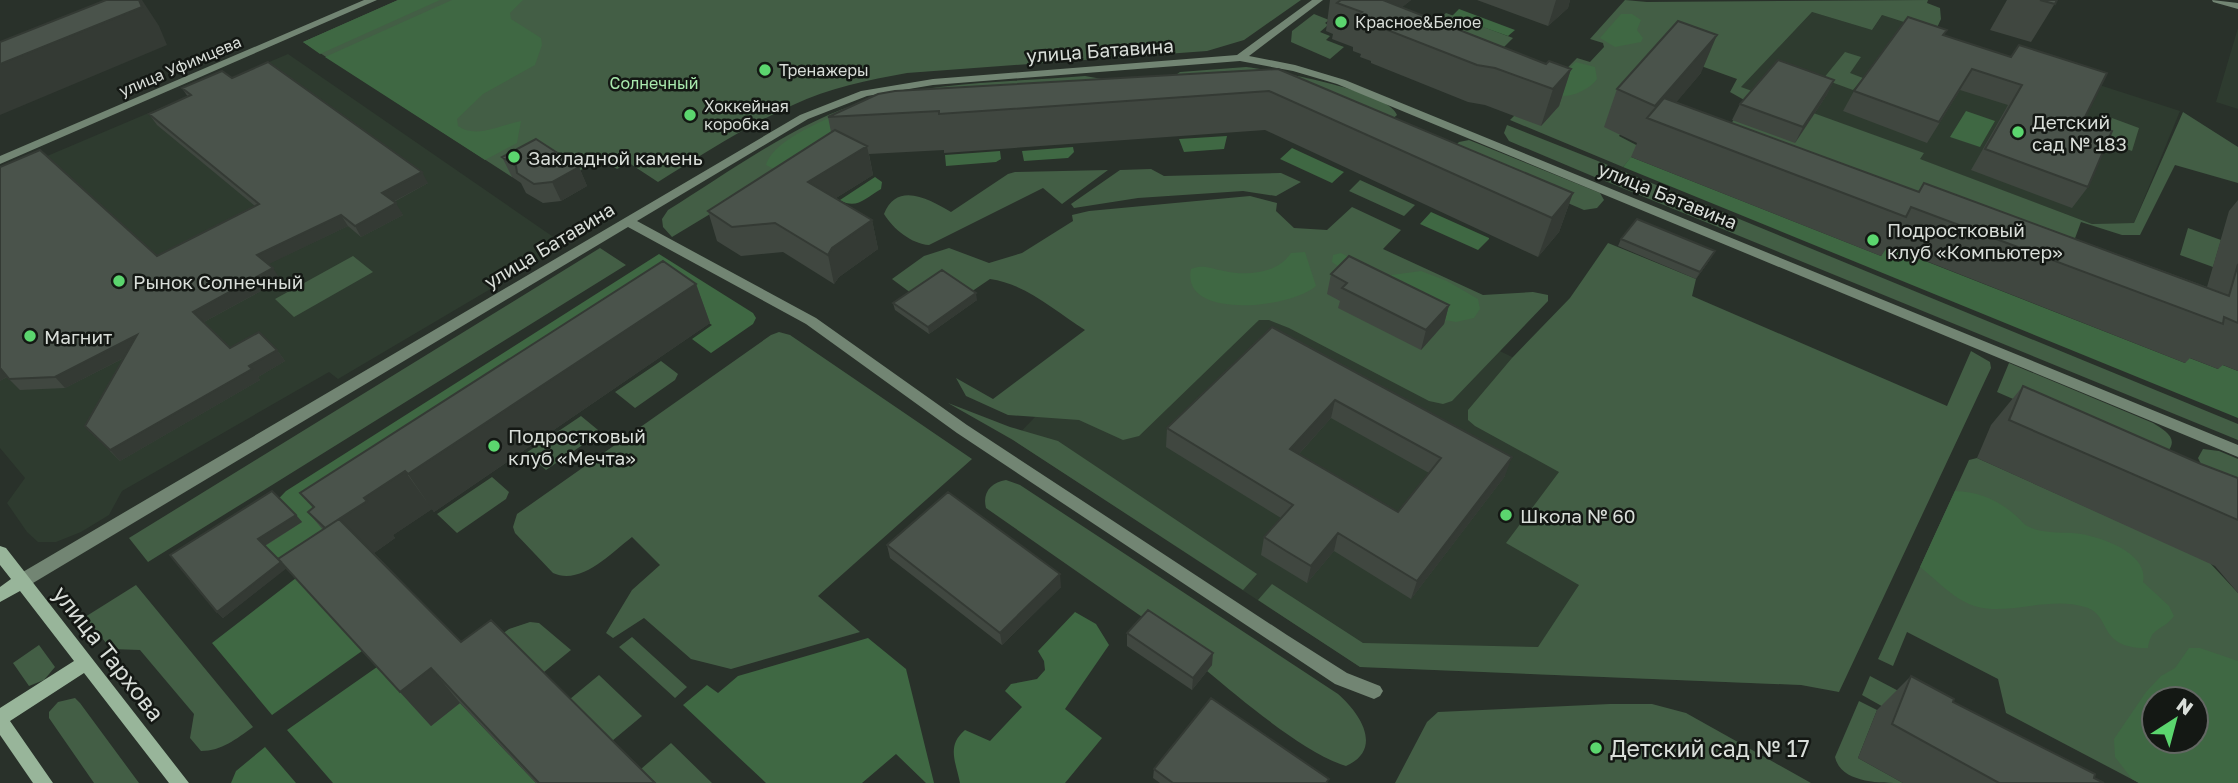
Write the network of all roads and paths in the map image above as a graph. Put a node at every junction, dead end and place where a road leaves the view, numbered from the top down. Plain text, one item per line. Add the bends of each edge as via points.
1 (372, 0) edge
2 (1318, 0) edge
3 (2217, 0) edge
4 (2238, 6) edge
5 (1240, 58) junction
6 (0, 160) edge
7 (627, 221) junction
8 (2238, 451) edge
9 (0, 553) edge
10 (22, 581) junction
11 (0, 595) edge
12 (86, 662) junction
13 (1374, 691) dead end
14 (0, 720) edge
15 (44, 783) edge
16 (180, 783) edge

1 - 6 street, улица Уфимцева
2 - 5 street
3 - 4 street
5 - 7 street, улица Батавина via 933,82 865,93 804,117
5 - 8 street, улица Батавина via 1341,82
7 - 10 street, улица Батавина
7 - 13 street via 811,321 962,429 1341,680
9 - 10 main road, улица Тархова
10 - 11 main road
10 - 12 main road, улица Тархова
12 - 14 main road
12 - 16 main road, улица Тархова
14 - 15 main road

